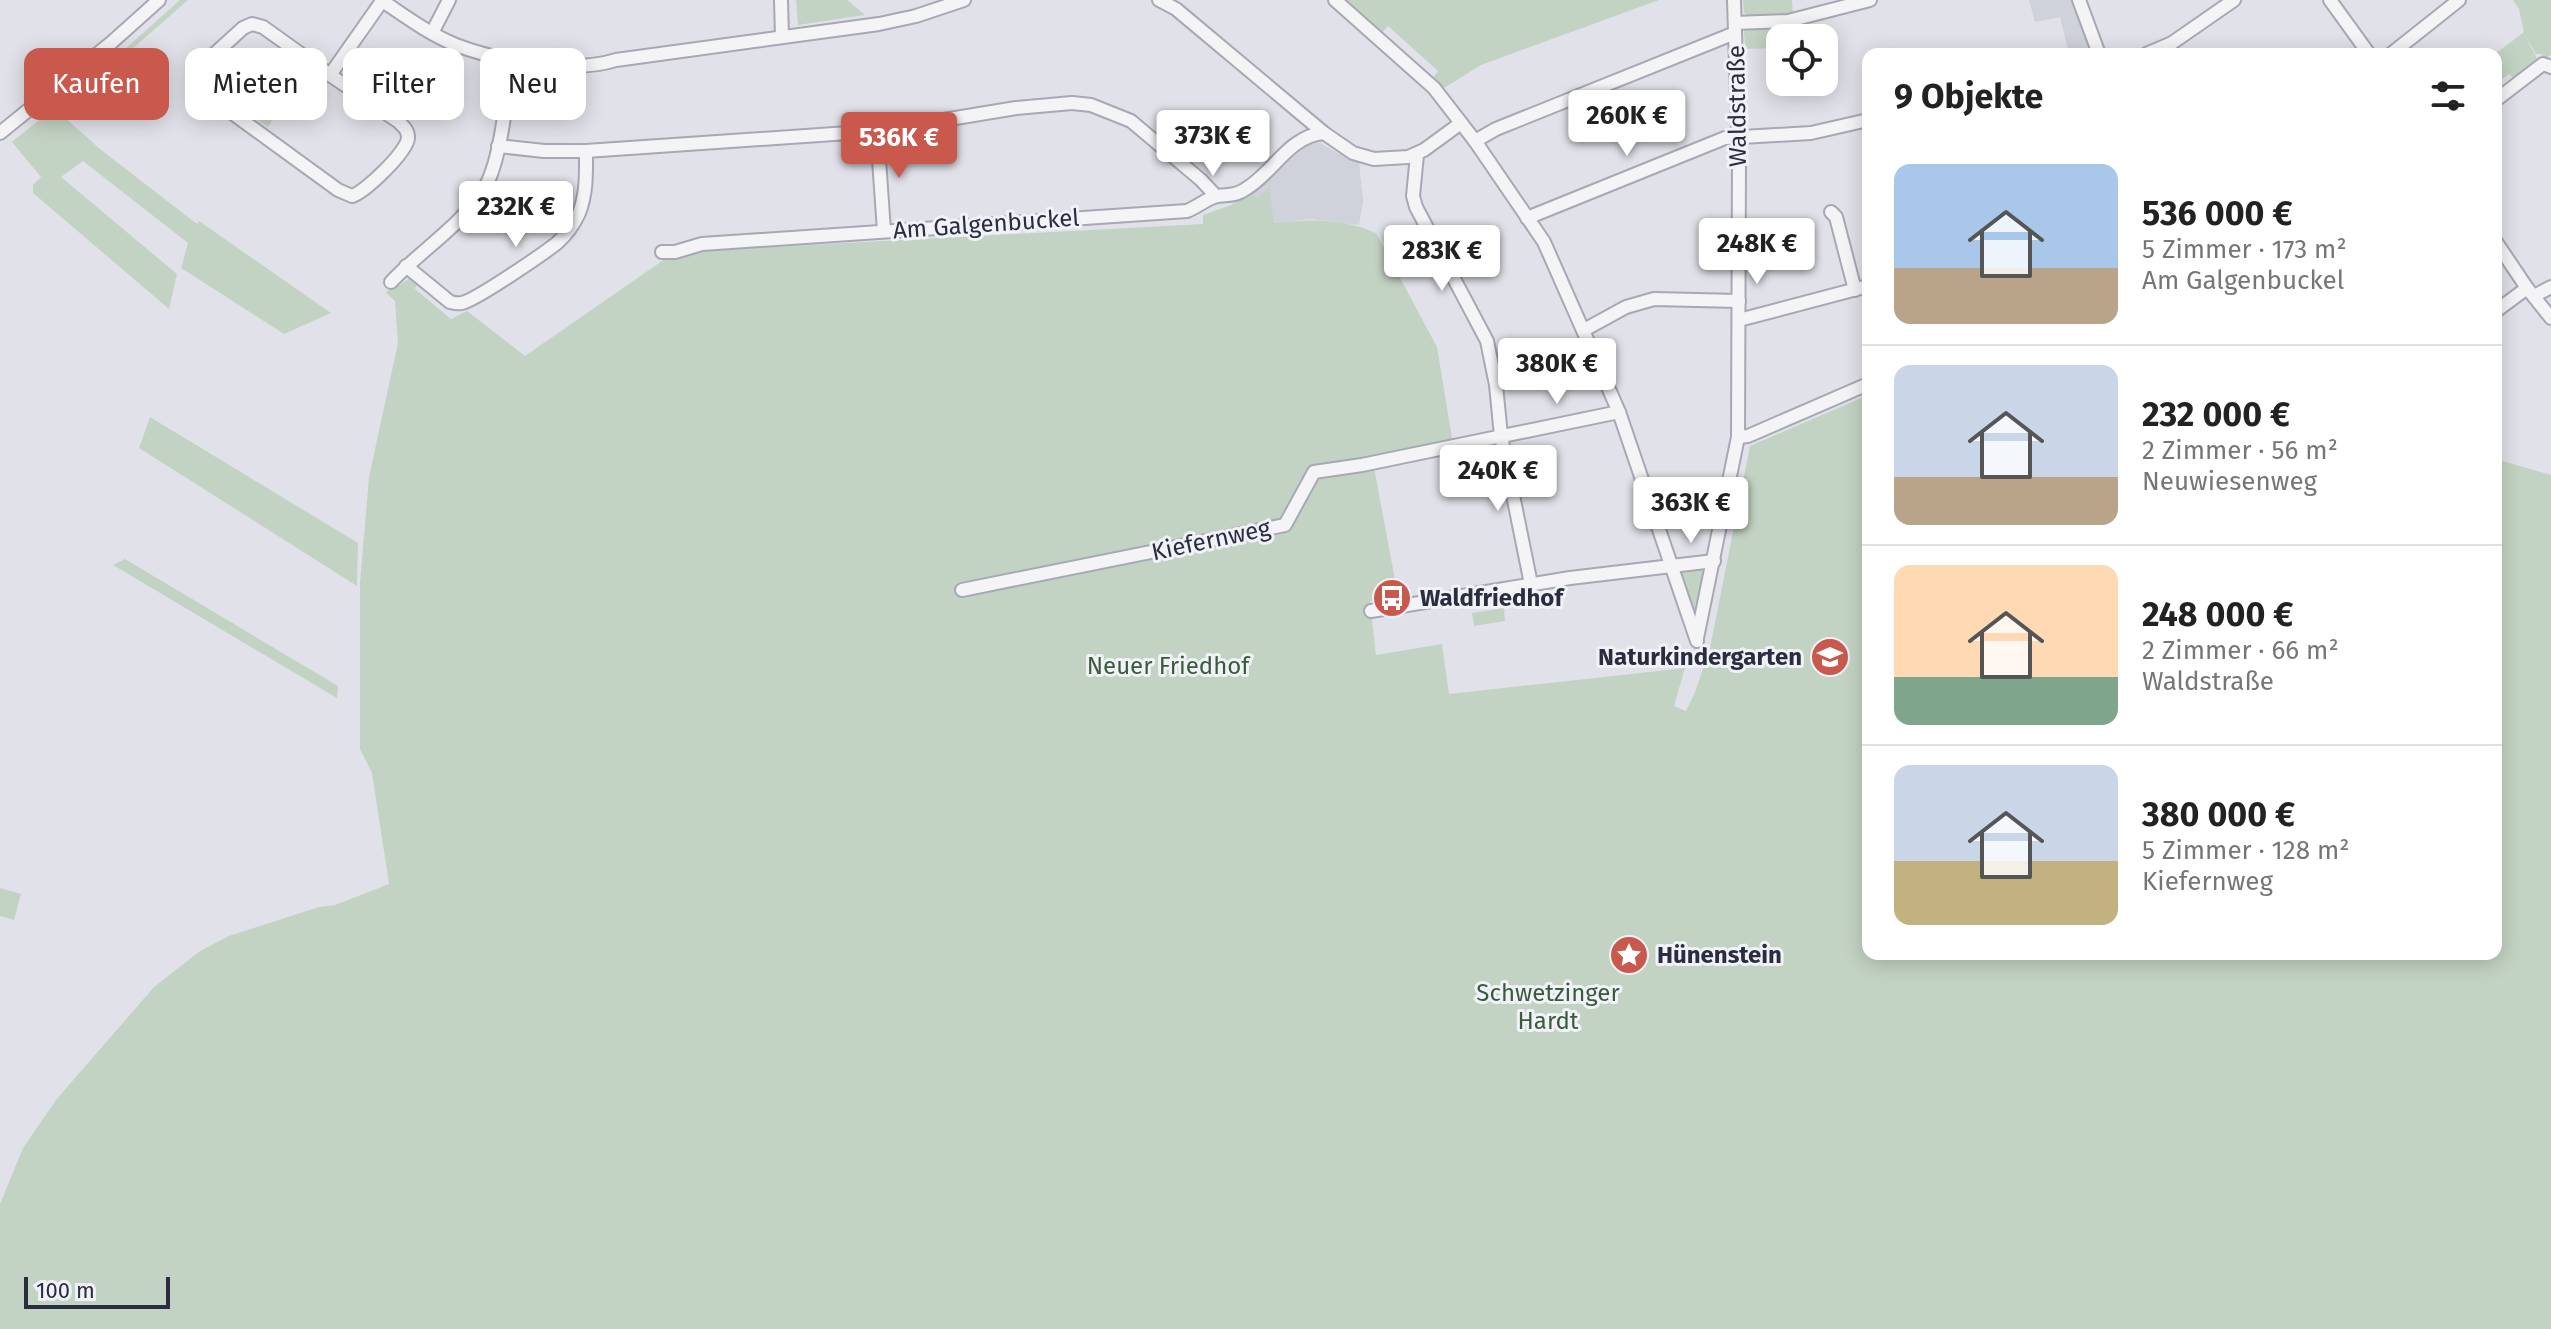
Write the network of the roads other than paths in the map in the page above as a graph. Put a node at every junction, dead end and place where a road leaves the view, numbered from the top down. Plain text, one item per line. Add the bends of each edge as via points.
1 (159, 0) edge
2 (381, 0) edge
3 (449, 0) edge
4 (781, 0) edge
5 (964, 0) edge
6 (1159, 0) edge
7 (1335, 0) edge
8 (1734, 0) edge
9 (1870, 0) edge
10 (2079, 0) edge
11 (2234, 0) edge
12 (2330, 0) edge
13 (2459, 0) edge
14 (948, 2) edge
15 (2444, 4) edge
16 (1735, 28) junction
17 (432, 33) junction
18 (782, 37) junction
19 (2097, 48) edge
20 (2160, 48) edge
21 (2365, 48) edge
22 (2397, 48) edge
23 (480, 51) edge
24 (586, 64) edge
25 (2551, 67) edge
26 (330, 75) junction
27 (2502, 95) edge
28 (1301, 113) junction
29 (502, 120) edge
30 (1862, 121) edge
31 (1461, 123) junction
32 (877, 131) junction
33 (0, 133) edge
34 (1324, 133) junction
35 (1738, 136) junction
36 (1475, 141) junction
37 (498, 146) junction
38 (1290, 148) junction
39 (586, 151) junction
40 (1417, 155) junction
41 (1216, 196) junction
42 (1831, 212) dead end
43 (1527, 218) junction
44 (884, 231) junction
45 (2502, 251) edge
46 (662, 252) dead end
47 (406, 266) junction
48 (391, 282) dead end
49 (2551, 287) edge
50 (1861, 288) edge
51 (2530, 292) junction
52 (1739, 301) junction
53 (2502, 308) edge
54 (2551, 318) edge
55 (1739, 320) junction
56 (1584, 330) junction
57 (1862, 387) edge
58 (1619, 412) junction
59 (1501, 436) junction
60 (1738, 437) junction
61 (1714, 561) junction
62 (1671, 565) junction
63 (1531, 584) junction
64 (962, 590) dead end
65 (1371, 611) dead end

1 - 33 street
2 - 17 street
2 - 26 street
3 - 17 street
4 - 18 street
5 - 14 street
6 - 28 street
7 - 31 street via 1434,88
8 - 16 street, Waldstraße
9 - 16 street
10 - 19 street
11 - 20 street
12 - 21 street
13 - 15 street
14 - 18 street via 889,22
15 - 22 street
16 - 35 street, Waldstraße
16 - 36 street
17 - 23 street
18 - 24 street
25 - 27 street via 2543,64
26 - 26 street via 252,24 207,60 196,80 202,91 352,196 404,149 407,129
28 - 34 street
28 - 38 street, Am Galgenbuckel via 1300,130
29 - 37 street
30 - 35 street via 1811,133
31 - 36 street
31 - 40 street
32 - 39 street
32 - 41 street via 1044,104 1091,105 1131,121
32 - 44 street
34 - 38 street, Am Galgenbuckel
34 - 40 street via 1363,156
35 - 43 street
35 - 52 street, Waldstraße
36 - 43 street
37 - 39 street
37 - 47 street via 485,187 468,210
38 - 41 street, Am Galgenbuckel via 1241,192
39 - 47 street via 586,184 573,224 558,242 516,271 466,302 454,303
40 - 59 street via 1416,207 1487,341
41 - 44 street, Am Galgenbuckel via 1187,211
42 - 50 street
43 - 56 street via 1544,242
44 - 46 street, Am Galgenbuckel via 702,244
45 - 51 street
47 - 48 street
49 - 51 street
50 - 55 street
51 - 53 street
51 - 54 street
52 - 55 street, Waldstraße
52 - 56 street via 1654,299 1626,307
55 - 60 street, Waldstraße
56 - 58 street
57 - 60 street
58 - 59 street, Kiefernweg
58 - 62 street
59 - 63 street
59 - 64 street, Kiefernweg via 1314,472 1285,525
60 - 61 street, Waldstraße
61 - 62 street
61 - 62 street, Waldstraße via 1697,641
62 - 63 street
63 - 65 street

